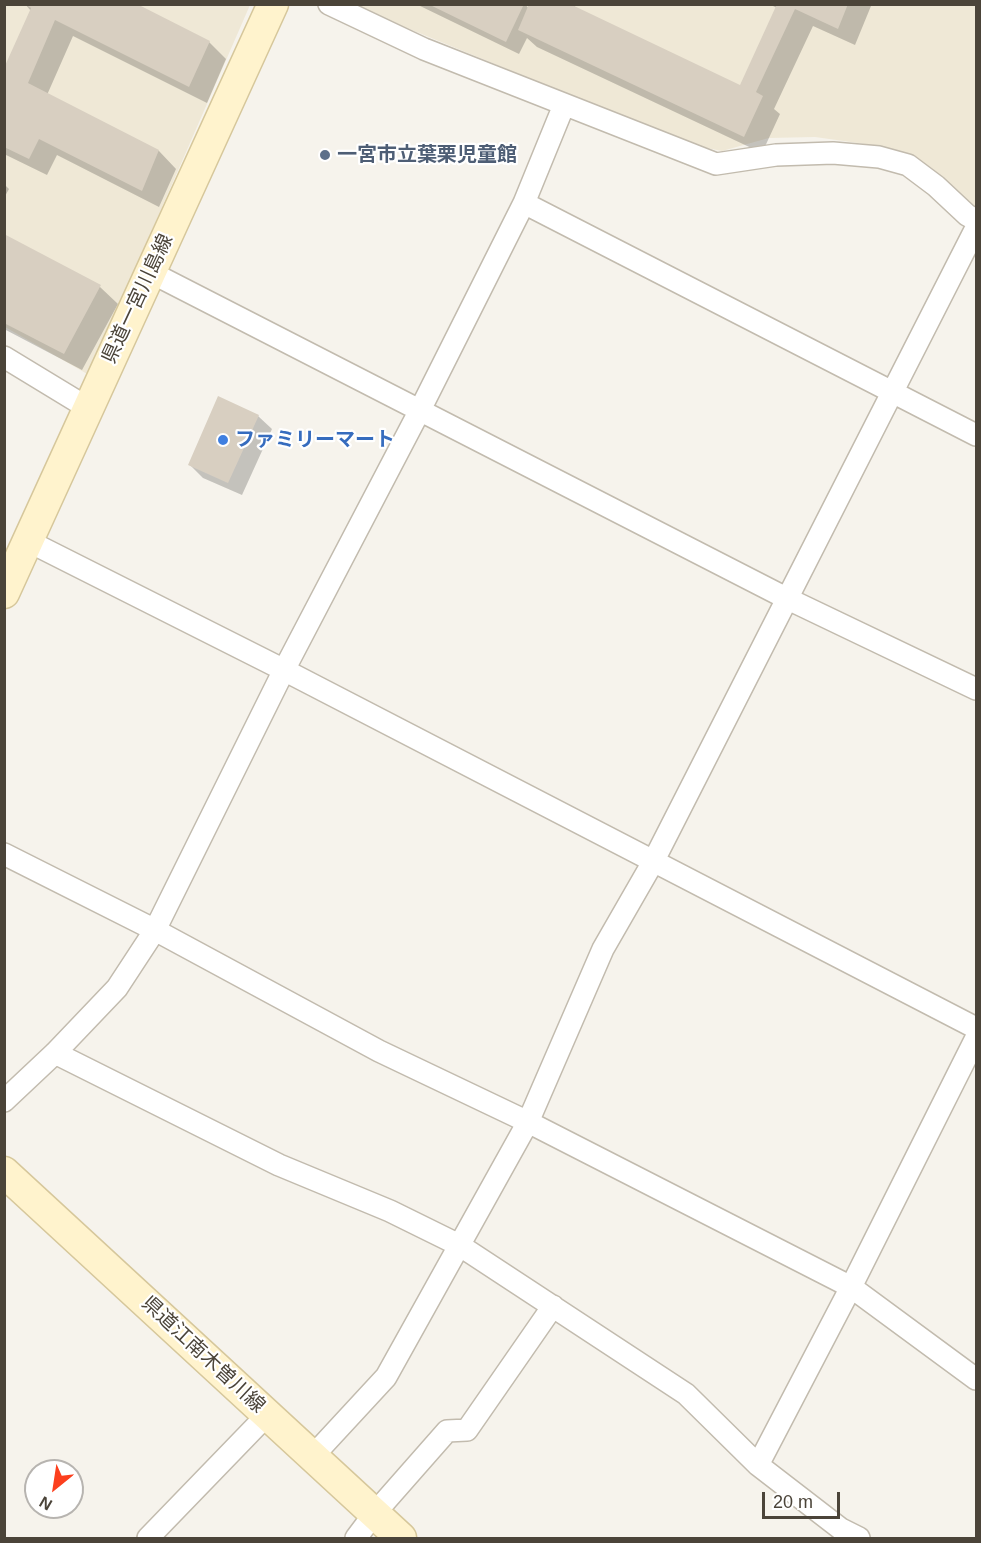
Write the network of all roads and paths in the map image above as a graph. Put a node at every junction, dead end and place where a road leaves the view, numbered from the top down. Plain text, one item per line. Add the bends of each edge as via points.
1 (273, 4) edge
2 (329, 4) edge
3 (564, 105) junction
4 (524, 203) junction
5 (976, 220) edge
6 (976, 228) edge
7 (150, 272) junction
8 (4, 357) edge
9 (891, 392) junction
10 (88, 408) junction
11 (420, 410) junction
12 (976, 435) edge
13 (28, 541) junction
14 (4, 593) edge
15 (786, 598) junction
16 (284, 670) junction
17 (976, 689) edge
18 (4, 854) edge
19 (653, 862) junction
20 (155, 930) junction
21 (976, 1028) edge
22 (976, 1038) edge
23 (55, 1053) junction
24 (4, 1101) edge
25 (528, 1122) junction
26 (4, 1172) edge
27 (459, 1245) junction
28 (851, 1287) junction
29 (553, 1306) junction
30 (976, 1379) edge
31 (267, 1415) junction
32 (312, 1457) junction
33 (758, 1465) junction
34 (374, 1514) junction
35 (845, 1535) edge
36 (148, 1539) edge
37 (356, 1539) edge
38 (401, 1539) edge

1 - 7 main road, 県道一宮川島線
2 - 3 street via 424,49
3 - 4 street
3 - 5 street via 716,164 776,155 832,153 879,157 908,165
4 - 9 street
4 - 11 street
6 - 9 street
7 - 10 main road, 県道一宮川島線
7 - 11 street
8 - 10 street
9 - 12 street
9 - 15 street
10 - 13 main road, 県道一宮川島線
11 - 15 street
11 - 16 street
13 - 14 main road, 県道一宮川島線
13 - 16 street
15 - 17 street
15 - 19 street
16 - 19 street
16 - 20 street
18 - 20 street
19 - 21 street
19 - 25 street via 603,949
20 - 23 street via 117,988
20 - 25 street via 379,1051
22 - 28 street
23 - 24 street
23 - 27 street via 279,1165 390,1211
25 - 27 street
25 - 28 street
26 - 31 main road, 県道江南木曽川線
27 - 29 street
27 - 32 street via 386,1377
28 - 30 street
28 - 33 street
29 - 33 street via 686,1394
29 - 34 street via 467,1430 447,1431
31 - 32 main road, 県道江南木曽川線
31 - 36 street
32 - 34 main road, 県道江南木曽川線
33 - 35 street
34 - 37 street
34 - 38 main road, 県道江南木曽川線

